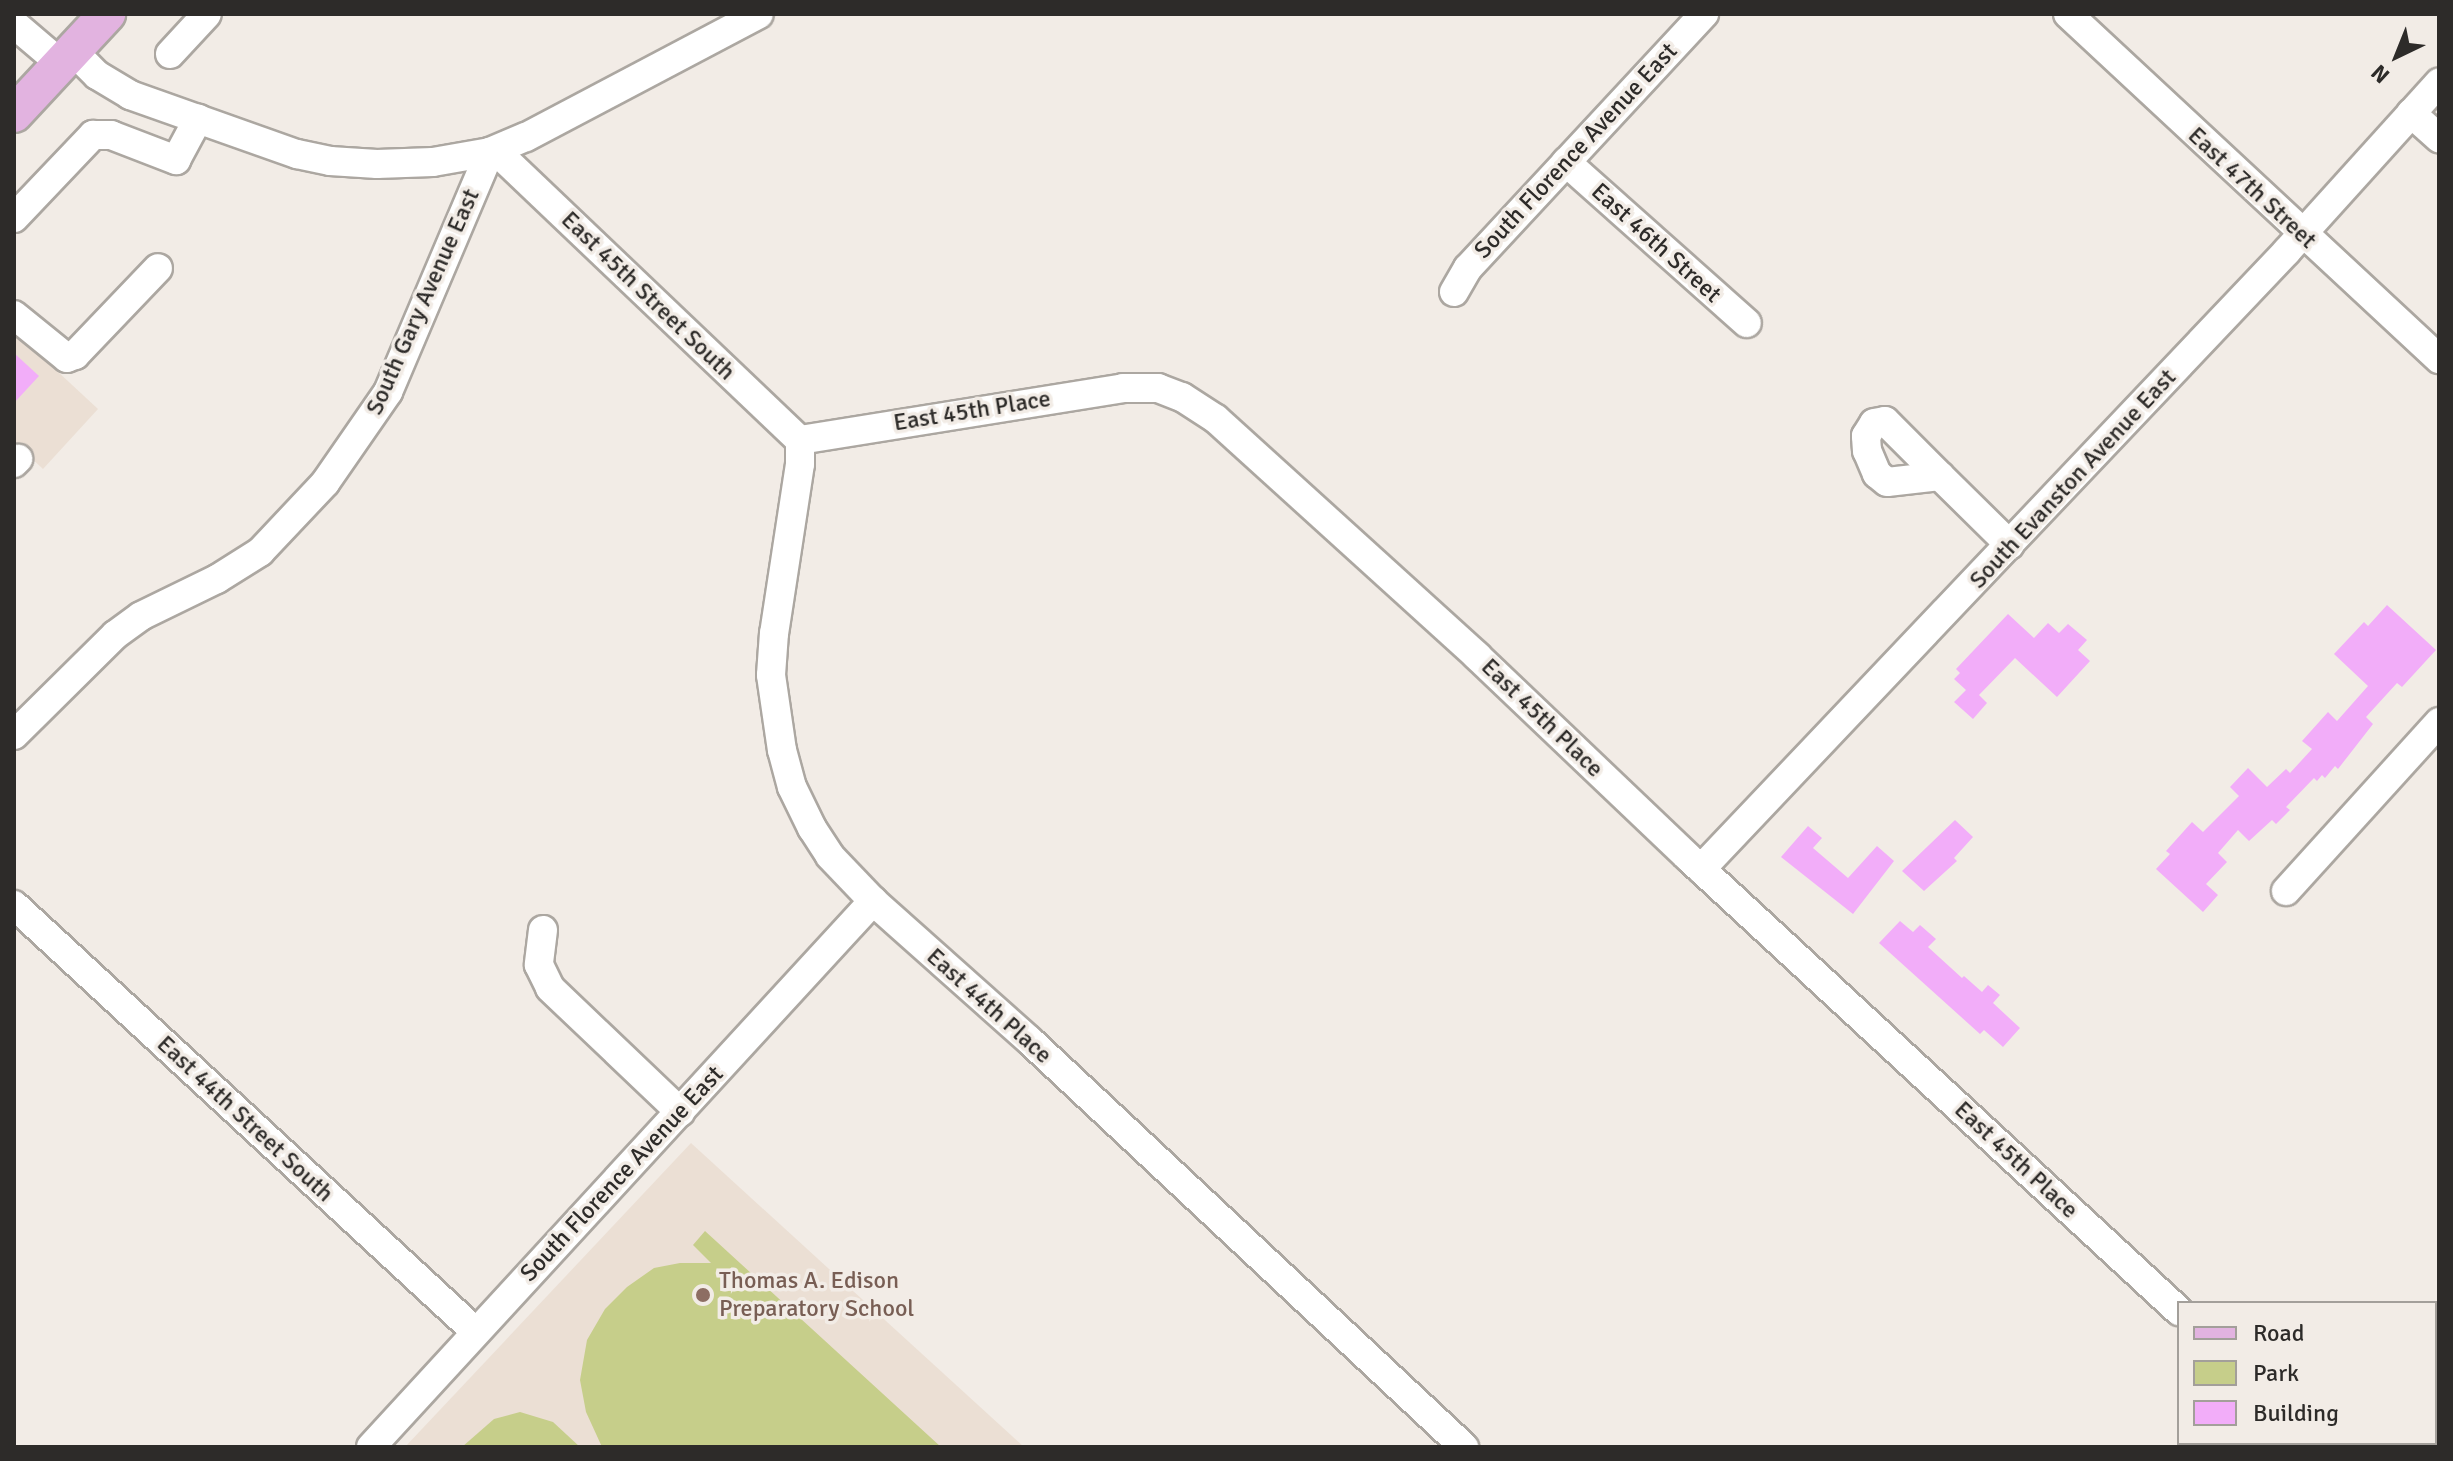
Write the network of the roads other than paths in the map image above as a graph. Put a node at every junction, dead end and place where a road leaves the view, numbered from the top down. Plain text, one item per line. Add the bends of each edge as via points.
1 (107, 14) edge
2 (207, 14) edge
3 (759, 14) edge
4 (1704, 14) edge
5 (2075, 16) edge
6 (14, 24) edge
7 (170, 54) dead end
8 (67, 57) junction
9 (2439, 83) edge
10 (2411, 113) junction
11 (14, 114) edge
12 (198, 119) junction
13 (2439, 138) edge
14 (493, 151) junction
15 (1566, 162) junction
16 (14, 218) edge
17 (2302, 235) junction
18 (158, 268) dead end
19 (1454, 292) dead end
20 (14, 315) edge
21 (1747, 323) dead end
22 (2439, 359) edge
23 (800, 440) junction
24 (1940, 476) dead end
25 (2010, 545) junction
26 (2439, 722) edge
27 (14, 735) edge
28 (1701, 869) junction
29 (2286, 891) dead end
30 (873, 901) junction
31 (14, 905) edge
32 (543, 930) dead end
33 (680, 1112) junction
34 (2177, 1309) edge
35 (476, 1332) junction
36 (1447, 1441) edge
37 (371, 1447) edge

1 - 8 main road
2 - 7 street
3 - 14 street
4 - 15 street, South Florence Avenue East
5 - 17 street, East 47th Street
6 - 8 street
8 - 11 main road
8 - 12 street via 114,87
9 - 10 street, South Evanston Avenue East
10 - 13 street
10 - 17 street, South Evanston Avenue East
12 - 14 street via 330,161 433,162
12 - 16 street via 176,160 111,135 93,135
14 - 23 street, East 45th Street South
14 - 27 street, South Gary Avenue East via 388,392 325,483 260,552 115,635
15 - 19 street, South Florence Avenue East via 1468,268
15 - 21 street, East 46th Street
17 - 22 street, East 47th Street
17 - 25 street, South Evanston Avenue East
18 - 20 street via 67,358
23 - 28 street, East 45th Place via 1123,388 1158,388 1182,397 1216,419 1454,635
23 - 30 street, East 44th Place via 774,633 773,707 792,787 812,828 830,856
24 - 25 street
25 - 28 street, South Evanston Avenue East
26 - 29 street
28 - 34 street, East 45th Place
30 - 33 street, South Florence Avenue East
30 - 36 street, East 44th Place via 1029,1040
31 - 35 street, East 44th Street South
32 - 33 street via 539,965 550,988
33 - 35 street, South Florence Avenue East
35 - 37 street, South Florence Avenue East

